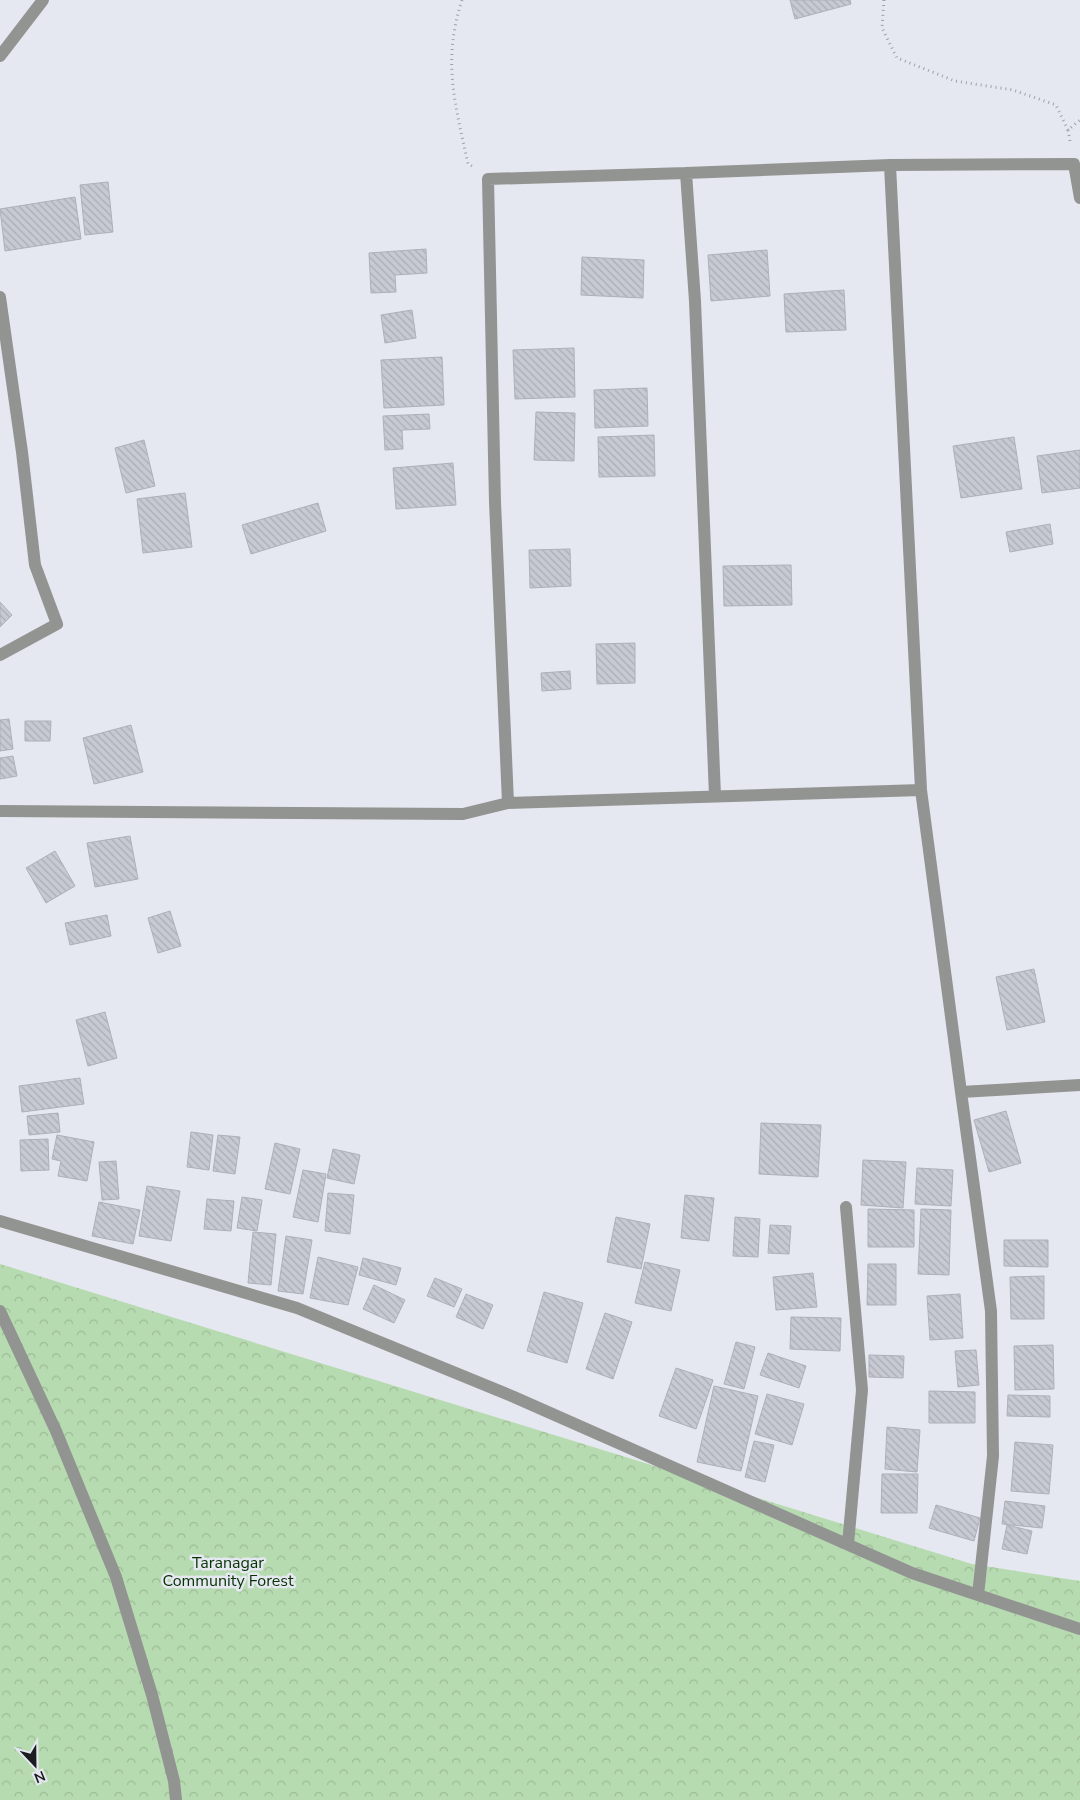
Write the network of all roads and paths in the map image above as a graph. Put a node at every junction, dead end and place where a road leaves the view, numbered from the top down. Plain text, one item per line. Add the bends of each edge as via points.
1 (43, 0) edge
2 (462, 0) edge
3 (884, 0) edge
4 (0, 56) edge
5 (1068, 130) dead end
6 (890, 165) junction
7 (686, 173) junction
8 (488, 179) junction
9 (1080, 198) edge
10 (0, 297) edge
11 (0, 655) edge
12 (921, 790) junction
13 (715, 796) junction
14 (508, 803) junction
15 (0, 812) edge
16 (1080, 1085) edge
17 (961, 1092) junction
18 (846, 1207) dead end
19 (0, 1220) edge
20 (0, 1311) edge
21 (848, 1544) junction
22 (978, 1594) junction
23 (1080, 1629) edge
24 (176, 1800) edge

1 - 4 street
2 - 8 path via 454,24 450,67 468,164
3 - 5 path via 882,28 896,58 955,81 1013,90 1056,105
6 - 7 street
6 - 9 street via 1074,164
6 - 12 street
7 - 8 street
7 - 13 street via 695,301
8 - 14 street via 495,502
10 - 11 street via 35,565 58,624
12 - 13 street
12 - 17 street
13 - 14 street
14 - 15 street via 463,814
16 - 17 street
17 - 22 street via 991,1311 993,1456
18 - 21 street via 862,1390
19 - 21 street via 297,1308 514,1397
20 - 24 street via 56,1431 116,1577 152,1695
21 - 22 street via 912,1573
22 - 23 street

